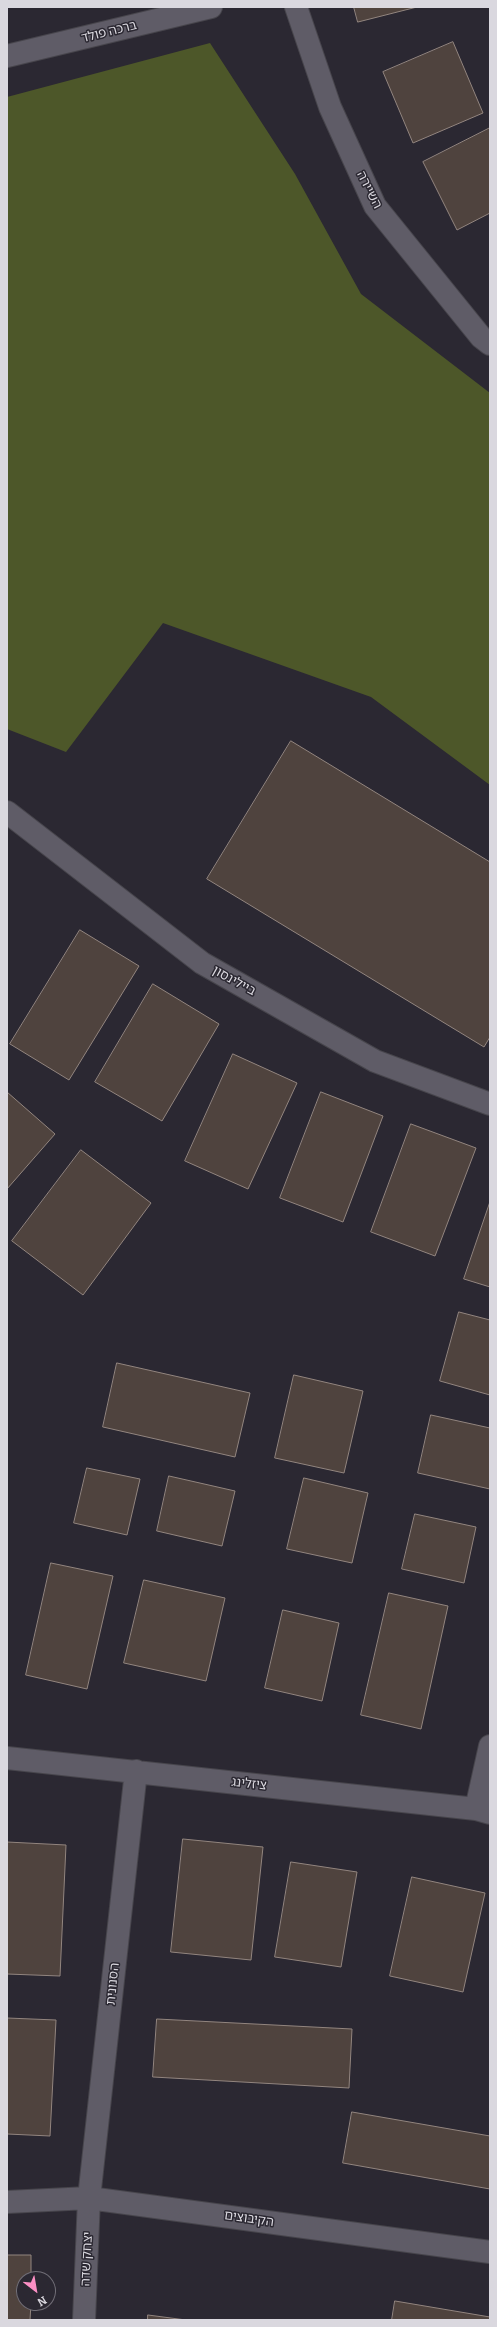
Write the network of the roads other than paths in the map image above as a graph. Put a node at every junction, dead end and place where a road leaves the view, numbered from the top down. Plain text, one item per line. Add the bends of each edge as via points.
1 (211, 7) edge
2 (296, 7) edge
3 (7, 56) edge
4 (490, 344) edge
5 (7, 812) edge
6 (490, 1104) edge
7 (490, 1746) edge
8 (7, 1758) edge
9 (136, 1771) junction
10 (483, 1811) edge
11 (89, 2198) junction
12 (7, 2202) edge
13 (490, 2252) edge
14 (84, 2320) edge

1 - 3 street, ברכה פולד
2 - 4 street, השיירה via 330,107 375,206 481,337
5 - 6 street, ביילינסון via 202,963 375,1061
7 - 10 street
8 - 9 street, ציזלינג
9 - 10 street, ציזלינג
9 - 11 street, הסנונית
11 - 12 street, הקיבוצים
11 - 13 street, הקיבוצים
11 - 14 street, יצחק שדה

